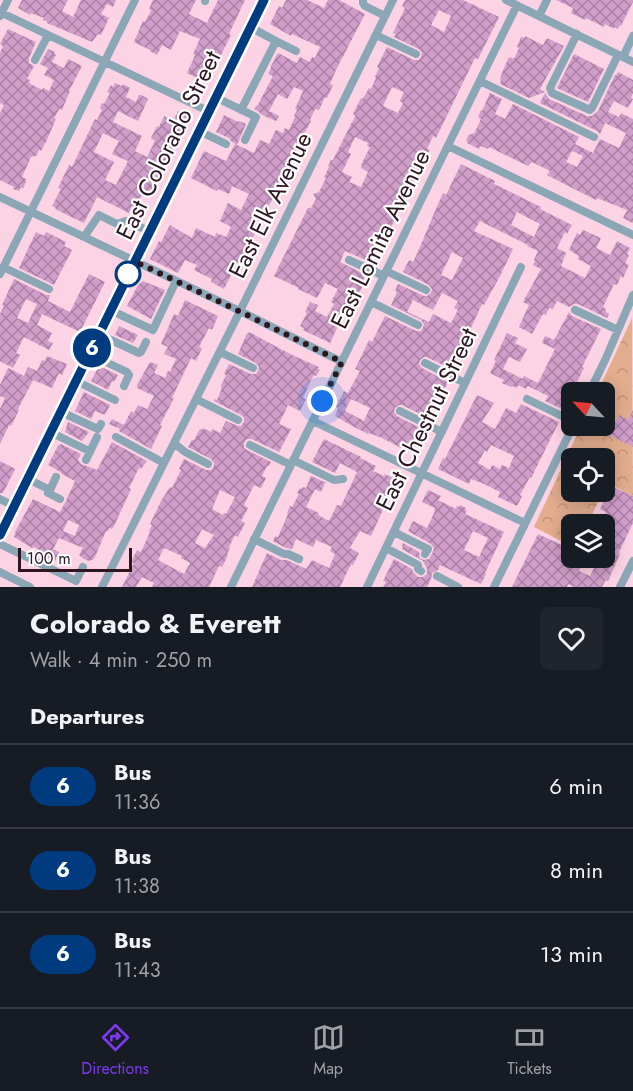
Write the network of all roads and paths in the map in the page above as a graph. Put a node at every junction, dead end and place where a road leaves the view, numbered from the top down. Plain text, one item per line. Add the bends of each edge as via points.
1 (8, 0) edge
2 (135, 0) edge
3 (264, 0) edge
4 (363, 0) edge
5 (393, 0) edge
6 (506, 0) edge
7 (547, 0) edge
8 (517, 6) junction
9 (1, 14) edge
10 (385, 16) junction
11 (539, 16) junction
12 (250, 27) junction
13 (377, 33) junction
14 (577, 34) junction
15 (48, 35) junction
16 (633, 36) edge
17 (276, 41) junction
18 (408, 45) dead end
19 (296, 51) dead end
20 (417, 54) dead end
21 (621, 56) junction
22 (35, 60) dead end
23 (104, 62) junction
24 (633, 62) edge
25 (480, 81) junction
26 (215, 97) junction
27 (241, 110) junction
28 (208, 111) junction
29 (199, 131) junction
30 (594, 137) dead end
31 (245, 140) dead end
32 (226, 144) dead end
33 (448, 146) junction
34 (0, 197) edge
35 (31, 212) junction
36 (149, 231) junction
37 (633, 235) edge
38 (84, 237) junction
39 (349, 260) dead end
40 (134, 261) junction
41 (521, 267) dead end
42 (2, 270) edge
43 (386, 272) junction
44 (176, 281) junction
45 (49, 289) dead end
46 (427, 289) dead end
47 (633, 295) edge
48 (371, 302) junction
49 (110, 310) junction
50 (575, 310) dead end
51 (240, 311) junction
52 (630, 311) edge
53 (418, 326) dead end
54 (618, 330) junction
55 (98, 334) junction
56 (146, 342) dead end
57 (90, 351) junction
58 (219, 352) junction
59 (342, 362) junction
60 (425, 363) dead end
61 (253, 368) dead end
62 (134, 370) dead end
63 (76, 381) junction
64 (594, 382) edge
65 (465, 383) junction
66 (124, 386) dead end
67 (196, 399) junction
68 (527, 399) dead end
69 (115, 400) dead end
70 (400, 411) dead end
71 (61, 412) junction
72 (561, 416) edge
73 (238, 420) dead end
74 (313, 421) junction
75 (101, 424) dead end
76 (50, 432) junction
77 (442, 432) junction
78 (568, 436) edge
79 (97, 437) dead end
80 (116, 437) dead end
81 (174, 443) junction
82 (250, 445) dead end
83 (164, 463) junction
84 (292, 463) junction
85 (208, 464) dead end
86 (422, 474) junction
87 (56, 477) dead end
88 (28, 479) junction
89 (343, 479) dead end
90 (50, 490) junction
91 (0, 499) edge
92 (60, 499) dead end
93 (14, 506) junction
94 (525, 523) junction
95 (394, 531) junction
96 (0, 535) edge
97 (254, 539) junction
98 (0, 544) edge
99 (386, 548) junction
100 (425, 554) dead end
101 (299, 559) dead end
102 (633, 561) edge
103 (83, 567) dead end
104 (421, 571) dead end
105 (0, 572) edge
106 (437, 576) dead end
107 (234, 586) edge
108 (30, 587) edge
109 (102, 587) edge
110 (367, 587) edge
111 (458, 587) edge
112 (494, 587) edge
113 (620, 587) edge

1 - 9 street
2 - 23 street
3 - 12 main road, East Colorado Street
4 - 10 street via 365,6
5 - 10 street, East Elk Avenue
6 - 8 street
7 - 11 street
8 - 11 street
8 - 25 street, East Lomita Avenue
9 - 15 street
10 - 13 street, East Elk Avenue
11 - 14 street
12 - 17 street
12 - 26 main road, East Colorado Street
13 - 18 street
13 - 20 street
13 - 51 street, East Elk Avenue
14 - 21 street
14 - 21 street via 550,88 552,93 590,110
15 - 22 street
15 - 23 street
16 - 21 street
17 - 19 street
17 - 27 street
21 - 24 street
23 - 28 street
23 - 35 street
25 - 30 street
25 - 33 street, East Lomita Avenue
26 - 27 street
26 - 28 main road, East Colorado Street
27 - 31 street via 256,117
28 - 29 main road, East Colorado Street
29 - 32 street
29 - 36 main road, East Colorado Street
33 - 37 street
33 - 43 street, East Lomita Avenue
34 - 35 street
35 - 38 street
35 - 42 street
36 - 38 street via 126,221 117,224 99,215
36 - 40 main road, East Colorado Street
38 - 40 street
39 - 43 street
40 - 44 street
40 - 49 main road, East Colorado Street
41 - 65 street, East Chestnut Street
42 - 45 street
43 - 46 street
43 - 48 street, East Lomita Avenue
44 - 49 street via 153,330
44 - 51 street
47 - 52 street
48 - 53 street
48 - 59 street, East Lomita Avenue
49 - 55 main road, East Colorado Street
50 - 54 street
51 - 58 street, East Elk Avenue
51 - 59 street
52 - 54 street
54 - 64 street
55 - 56 street via 139,353
55 - 57 main road, East Colorado Street
57 - 62 street
57 - 63 main road, East Colorado Street
57 - 66 street via 127,372
58 - 61 street
58 - 67 street, East Elk Avenue
59 - 74 street, East Lomita Avenue
60 - 65 street
63 - 69 street
63 - 71 main road, East Colorado Street
65 - 77 street, East Chestnut Street
67 - 73 street
67 - 81 street, East Elk Avenue
68 - 72 street
70 - 77 street
71 - 75 street via 98,429
71 - 76 main road, East Colorado Street
74 - 84 street, East Lomita Avenue
74 - 86 street
76 - 79 street via 88,456
76 - 88 main road, East Colorado Street
77 - 86 street, East Chestnut Street
78 - 94 street
80 - 83 street
81 - 83 street, East Elk Avenue
81 - 85 street
82 - 84 street
83 - 109 street, East Elk Avenue
84 - 89 street via 334,480
84 - 97 street, East Lomita Avenue
86 - 94 street
86 - 95 street, East Chestnut Street
87 - 90 street
88 - 90 street
88 - 93 main road, East Colorado Street
90 - 92 street via 48,494
91 - 93 street
93 - 96 main road, East Colorado Street
94 - 112 street
95 - 99 street, East Chestnut Street
95 - 100 street via 428,549
97 - 101 street
97 - 107 street, East Lomita Avenue
98 - 103 street via 76,581
99 - 104 street via 418,565
99 - 110 street, East Chestnut Street
102 - 113 street
105 - 108 street
106 - 111 street

